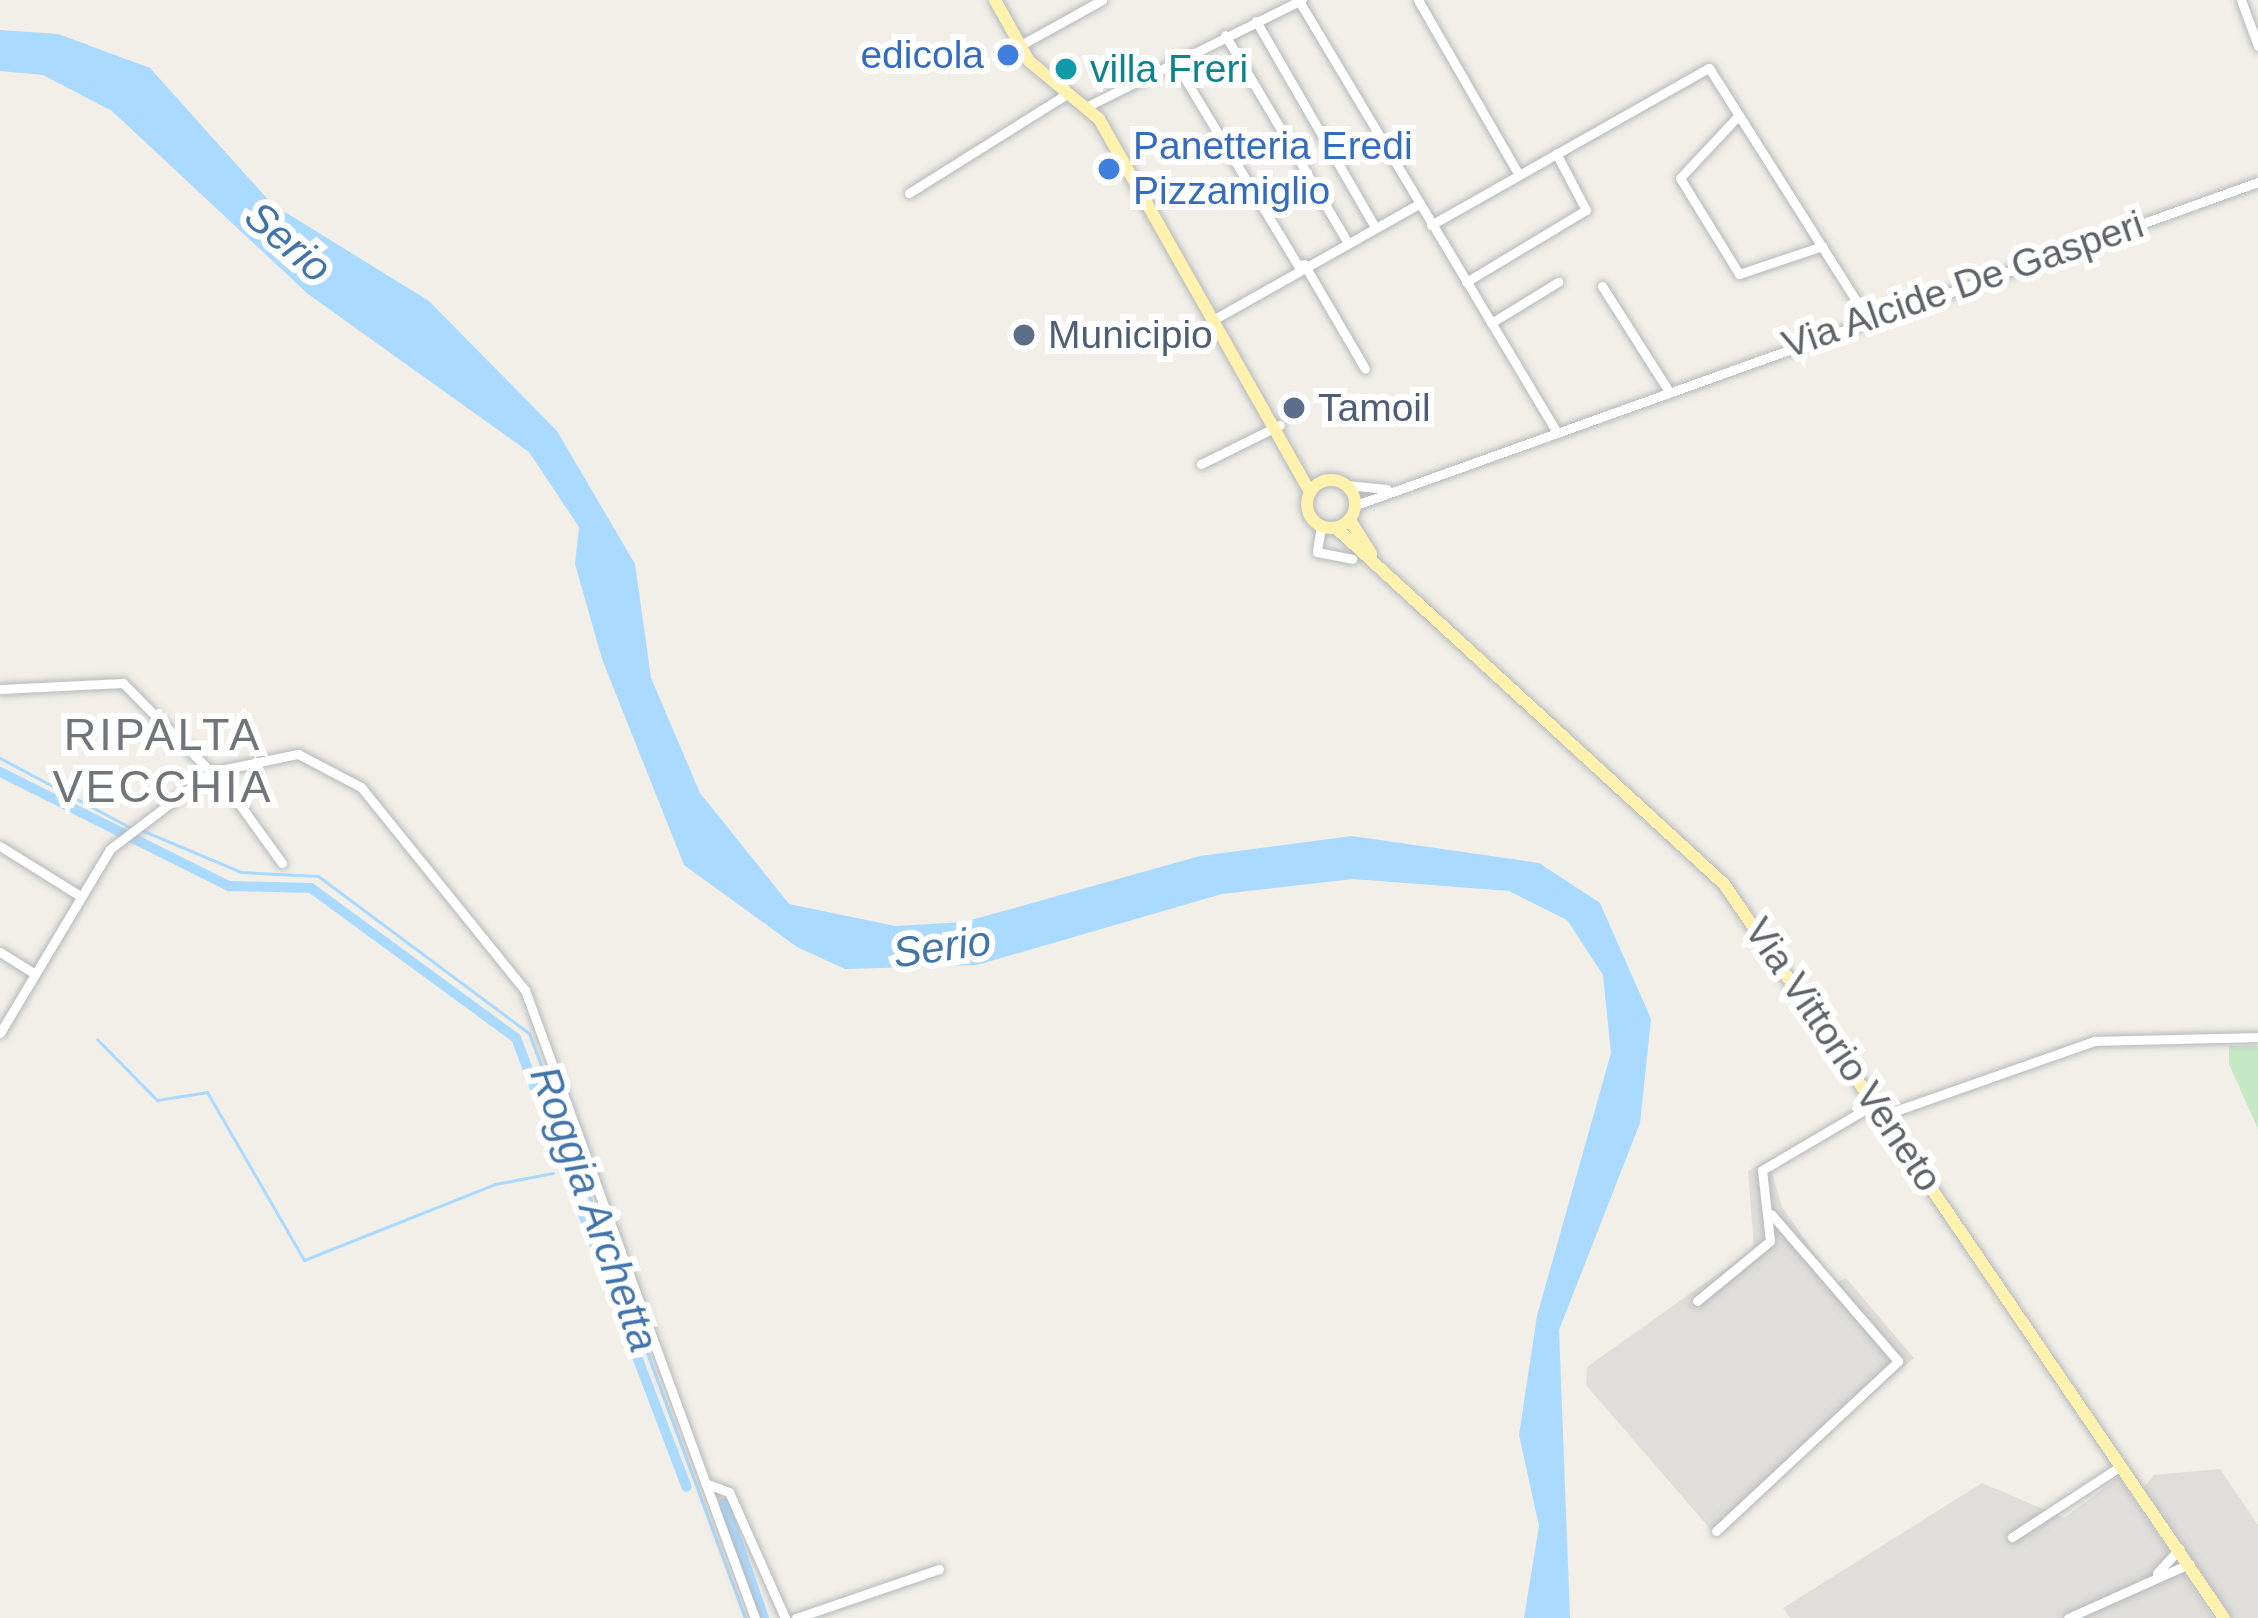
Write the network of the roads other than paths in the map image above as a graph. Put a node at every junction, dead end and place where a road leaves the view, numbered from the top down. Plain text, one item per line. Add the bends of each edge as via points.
1 (995, 0) edge
2 (1102, 0) edge
3 (1418, 0) edge
4 (2241, 0) edge
5 (1300, 1) edge
6 (1256, 21) junction
7 (1225, 35) junction
8 (1019, 46) junction
9 (2258, 46) edge
10 (1173, 59) junction
11 (1067, 94) junction
12 (1086, 107) junction
13 (1739, 115) junction
14 (1556, 153) junction
15 (1519, 175) junction
16 (2258, 182) edge
17 (909, 193) dead end
18 (1419, 204) junction
19 (1374, 225) junction
20 (1431, 225) junction
21 (1346, 240) junction
22 (1822, 246) junction
23 (1301, 265) junction
24 (1466, 282) junction
25 (1558, 282) dead end
26 (1602, 286) dead end
27 (1867, 318) junction
28 (1211, 321) junction
29 (1491, 322) junction
30 (1365, 369) dead end
31 (1668, 390) junction
32 (1280, 425) junction
33 (1556, 430) junction
34 (1299, 455) junction
35 (1202, 464) dead end
36 (1322, 482) junction
37 (1346, 484) junction
38 (1393, 490) junction
39 (1310, 492) junction
40 (1356, 506) junction
41 (1350, 520) junction
42 (1321, 526) junction
43 (1336, 528) junction
44 (1352, 559) dead end
45 (1378, 565) junction
46 (0, 689) edge
47 (214, 773) junction
48 (0, 846) edge
49 (282, 863) dead end
50 (77, 894) junction
51 (0, 952) edge
52 (31, 970) junction
53 (0, 1033) edge
54 (2258, 1037) edge
55 (1880, 1109) junction
56 (1771, 1214) junction
57 (1697, 1301) dead end
58 (2122, 1466) junction
59 (706, 1483) junction
60 (1715, 1532) dead end
61 (2012, 1537) dead end
62 (2179, 1549) junction
63 (2189, 1564) junction
64 (939, 1569) dead end
65 (2157, 1574) junction
66 (755, 1618) edge
67 (784, 1618) edge
68 (796, 1618) edge
69 (2068, 1618) edge
70 (2224, 1618) edge

1 - 8 main road
2 - 8 street
3 - 15 street
4 - 9 street
5 - 6 street
5 - 18 street
6 - 7 street
6 - 19 street
7 - 10 street
7 - 21 street
8 - 11 main road
10 - 12 street
10 - 23 street
11 - 12 main road
11 - 17 street
12 - 28 main road
13 - 14 street via 1709,68
13 - 22 street
13 - 22 street via 1680,178 1739,274
14 - 15 street
14 - 24 street via 1586,210
15 - 20 street
16 - 27 street, Via Alcide De Gasperi
18 - 19 street
18 - 20 street
19 - 21 street
20 - 24 street
21 - 23 street
22 - 27 street
23 - 28 street
23 - 30 street
24 - 29 street
25 - 29 street
26 - 31 street
27 - 31 street, Via Alcide De Gasperi
28 - 32 main road
29 - 33 street
31 - 33 street, Via Alcide De Gasperi
32 - 34 main road
32 - 35 street
33 - 38 street, Via Alcide De Gasperi
34 - 36 main road
34 - 39 main road
36 - 37 main road
36 - 39 main road
37 - 38 street, Via Alcide De Gasperi
37 - 40 main road
38 - 40 street, Via Alcide De Gasperi
39 - 42 main road
40 - 41 main road
41 - 43 main road
41 - 45 main road
42 - 43 main road
42 - 44 street via 1317,552
43 - 45 main road
45 - 55 main road, Via Vittorio Veneto via 1724,884
46 - 47 street via 124,683
47 - 49 street
47 - 50 street via 117,842
47 - 59 street via 281,753 362,787 513,966
48 - 50 street
50 - 52 street
51 - 52 street
52 - 53 street
54 - 55 street via 2094,1041
55 - 56 street via 1762,1170
55 - 58 main road, Via Vittorio Veneto
56 - 57 street via 1765,1248
56 - 60 street via 1898,1361
58 - 61 street
58 - 62 main road, Via Vittorio Veneto
59 - 66 street
59 - 67 street via 729,1492
62 - 63 main road, Via Vittorio Veneto
62 - 65 street
63 - 65 street
63 - 70 main road, Via Vittorio Veneto
64 - 68 street
65 - 69 street

